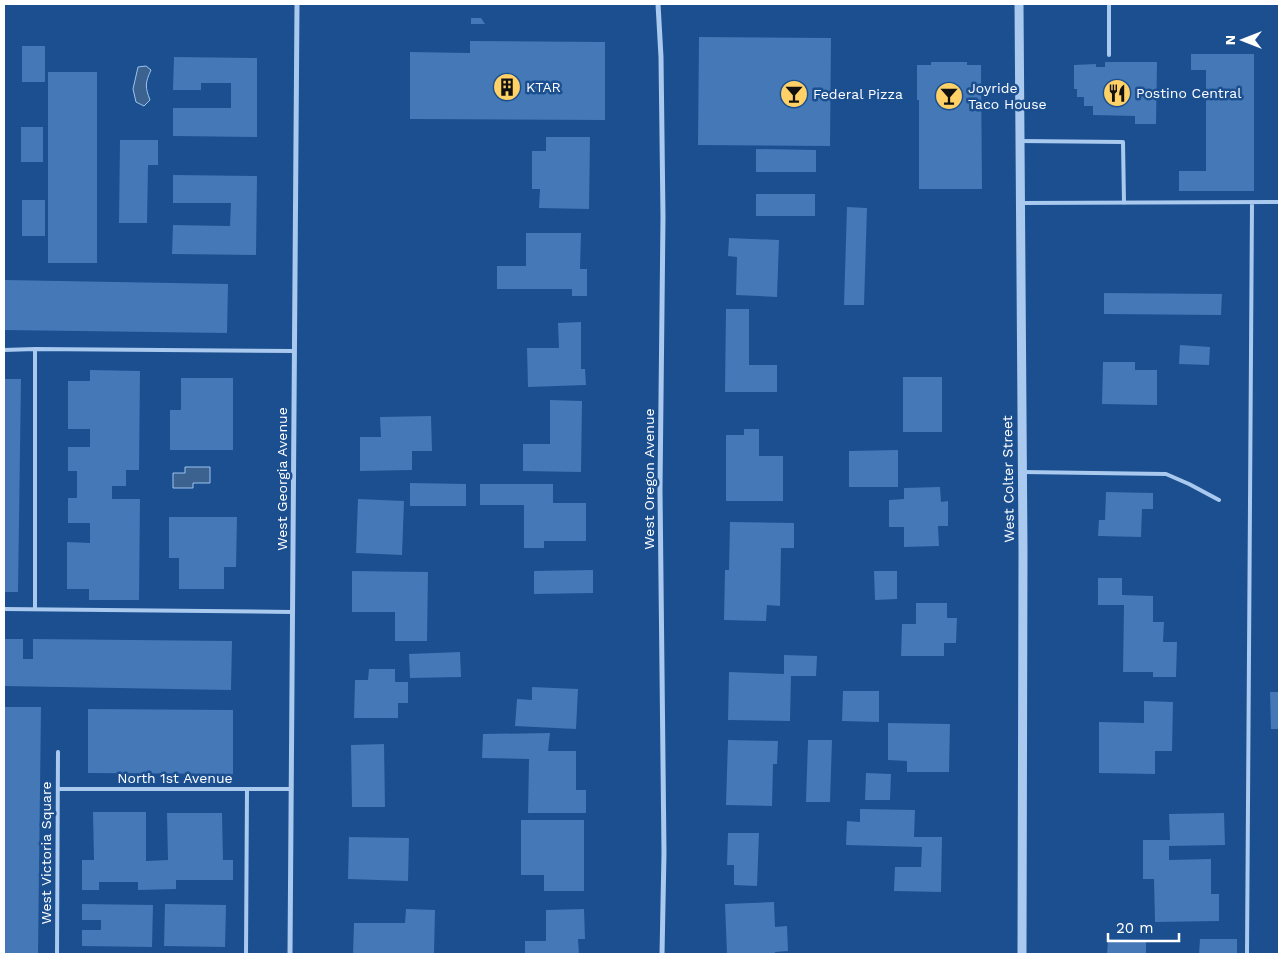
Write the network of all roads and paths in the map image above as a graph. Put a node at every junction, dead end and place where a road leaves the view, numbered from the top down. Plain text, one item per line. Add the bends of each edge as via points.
1 (297, 4) edge
2 (658, 4) edge
3 (1019, 4) edge
4 (1109, 4) edge
5 (1109, 55) dead end
6 (1020, 141) junction
7 (1252, 202) junction
8 (1279, 202) edge
9 (1020, 203) junction
10 (1124, 203) junction
11 (36, 349) junction
12 (4, 350) edge
13 (294, 350) junction
14 (1022, 472) junction
15 (1219, 500) dead end
16 (36, 609) junction
17 (4, 610) edge
18 (293, 612) junction
19 (58, 752) dead end
20 (58, 789) junction
21 (247, 789) junction
22 (291, 789) junction
23 (57, 954) edge
24 (246, 954) edge
25 (290, 954) edge
26 (662, 954) edge
27 (1022, 954) edge
28 (1247, 954) edge

1 - 13 street, West Georgia Avenue
2 - 26 street, West Oregon Avenue via 663,217 660,489
3 - 6 street, West Colter Street
4 - 5 lane
6 - 9 street, West Colter Street
6 - 10 lane via 1123,142
7 - 8 lane
7 - 10 lane
7 - 28 lane
9 - 10 lane
9 - 14 street, West Colter Street
11 - 12 lane
11 - 13 lane
11 - 16 lane
13 - 18 street, West Georgia Avenue
14 - 15 lane via 1166,474
14 - 27 street, West Colter Street
16 - 17 lane
16 - 18 lane
18 - 22 street, West Georgia Avenue
19 - 20 lane, West Victoria Square
20 - 21 lane, North 1st Avenue
20 - 23 lane, West Victoria Square
21 - 22 lane, North 1st Avenue
21 - 24 lane
22 - 25 street, West Georgia Avenue

